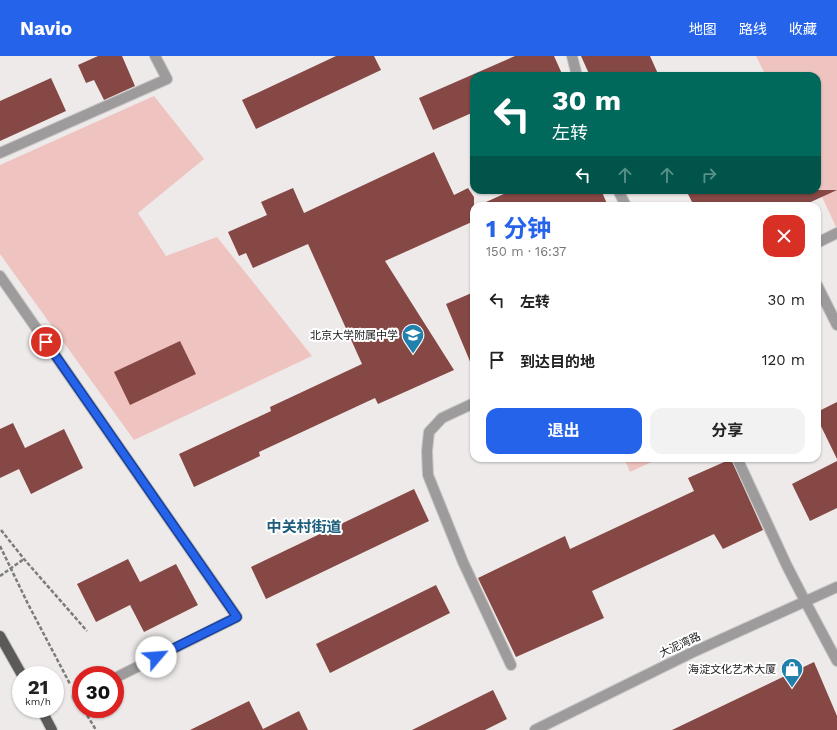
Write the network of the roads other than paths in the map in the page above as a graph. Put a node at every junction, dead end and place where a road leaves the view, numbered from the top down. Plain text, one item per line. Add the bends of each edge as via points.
1 (155, 56) edge
2 (572, 56) edge
3 (576, 72) edge
4 (0, 153) edge
5 (837, 233) edge
6 (821, 241) edge
7 (0, 276) edge
8 (821, 292) edge
9 (837, 325) edge
10 (470, 406) edge
11 (739, 462) edge
12 (837, 587) edge
13 (806, 601) junction
14 (0, 636) edge
15 (837, 661) edge
16 (511, 665) dead end
17 (17, 666) edge
18 (124, 674) edge
19 (46, 718) edge
20 (52, 730) edge
21 (535, 730) edge

1 - 4 street via 167,79
2 - 3 street
5 - 6 street
7 - 18 street via 237,617
8 - 9 street
10 - 16 street via 442,418 429,432 428,475 463,562
11 - 13 street
12 - 13 street, 大泥湾路
13 - 15 street
13 - 21 street, 大泥湾路 via 691,653
14 - 17 main road
19 - 20 main road

